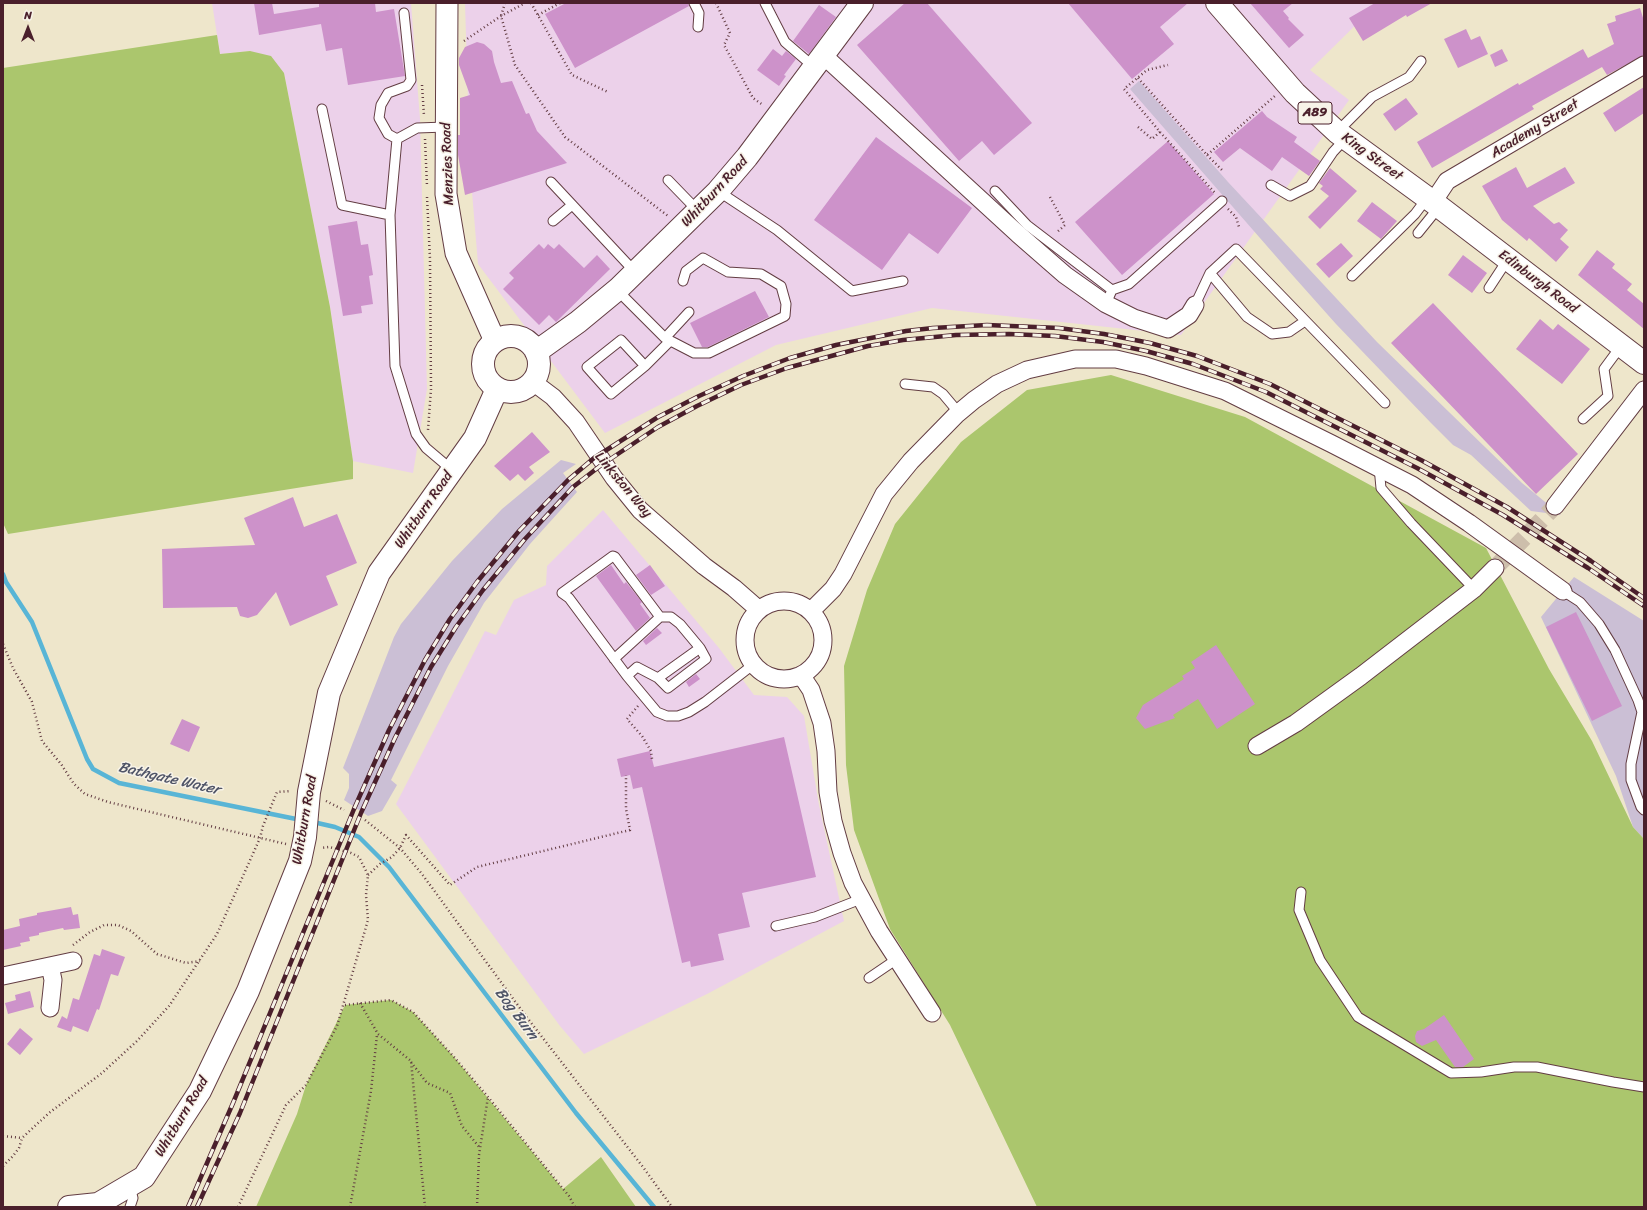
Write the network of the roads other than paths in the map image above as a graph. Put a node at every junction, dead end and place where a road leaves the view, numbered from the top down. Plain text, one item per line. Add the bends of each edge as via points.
1 (446, 3) edge
2 (694, 3) edge
3 (766, 3) edge
4 (1217, 3) edge
5 (858, 4) edge
6 (404, 13) dead end
7 (698, 27) dead end
8 (819, 61) junction
9 (1421, 61) dead end
10 (1644, 65) edge
11 (322, 110) dead end
12 (446, 127) junction
13 (1341, 136) junction
14 (398, 138) junction
15 (668, 180) dead end
16 (551, 182) dead end
17 (1271, 185) dead end
18 (718, 191) junction
19 (996, 191) dead end
20 (1222, 201) road end
21 (1433, 202) junction
22 (572, 205) junction
23 (699, 212) junction
24 (390, 215) junction
25 (553, 221) dead end
26 (1022, 230) junction
27 (1418, 233) dead end
28 (1508, 259) junction
29 (636, 273) junction
30 (1210, 273) junction
31 (1352, 276) dead end
32 (683, 281) dead end
33 (903, 281) dead end
34 (1489, 288) dead end
35 (618, 290) junction
36 (1109, 297) junction
37 (1195, 305) joint
38 (689, 312) dead end
39 (1305, 322) junction
40 (667, 340) junction
41 (494, 341) junction
42 (1621, 346) junction
43 (536, 352) junction
44 (1644, 364) edge
45 (645, 366) junction
46 (533, 382) junction
47 (904, 384) dead end
48 (497, 390) junction
49 (1644, 390) edge
50 (1385, 403) dead end
51 (958, 413) junction
52 (1583, 419) dead end
53 (1379, 467) junction
54 (452, 470) junction
55 (1555, 506) tunnel mouth
56 (1495, 568) tunnel mouth
57 (1474, 589) junction
58 (1563, 591) joint
59 (758, 609) junction
60 (811, 611) junction
61 (660, 617) junction
62 (700, 648) junction
63 (614, 658) junction
64 (754, 664) junction
65 (801, 675) junction
66 (627, 676) junction
67 (658, 678) junction
68 (1257, 746) dead end
69 (1644, 810) edge
70 (1301, 892) dead end
71 (861, 899) junction
72 (776, 926) dead end
73 (897, 959) junction
74 (73, 961) road end
75 (50, 966) junction
76 (3, 976) edge
77 (869, 978) dead end
78 (50, 1008) dead end
79 (932, 1013) dead end
80 (1644, 1087) edge
81 (130, 1186) junction
82 (69, 1207) edge
83 (130, 1207) edge

1 - 12 street, Menzies Road
2 - 7 lane via 699,13
3 - 8 lane via 785,42
4 - 13 main road, King Street / A89 via 1288,85
5 - 8 main road, Whitburn Road
6 - 14 lane via 411,80 407,86 388,93 381,104 379,118 388,134
8 - 18 main road, Whitburn Road via 747,157
8 - 26 street
9 - 13 lane via 1409,77 1372,97
10 - 21 street, Academy Street via 1447,181
11 - 24 lane via 342,205
12 - 14 lane via 417,128
12 - 41 street, Menzies Road via 446,194 456,253
13 - 17 lane via 1310,186 1290,196
13 - 21 main road, King Street / A89
14 - 24 lane
15 - 23 lane
16 - 22 lane
18 - 23 main road, Whitburn Road
18 - 33 lane via 777,230 852,291
19 - 26 lane
20 - 36 lane via 1129,284
21 - 27 lane
21 - 28 main road, Edinburgh Road / A89
21 - 31 lane via 1415,214
22 - 25 lane
22 - 29 lane
23 - 29 main road, Whitburn Road
24 - 54 lane via 395,366 416,434 426,448
26 - 36 lane via 1048,241
26 - 36 street via 1065,275
28 - 34 lane
28 - 42 main road, Edinburgh Road / A89
29 - 35 main road, Whitburn Road
30 - 37 lane
30 - 39 lane via 1247,317 1272,334 1289,332
30 - 39 lane via 1236,249
32 - 40 lane via 686,271 703,258 728,272 761,274 781,286 786,304 785,316 709,353 694,353
35 - 40 lane
35 - 43 main road, Whitburn Road
36 - 37 street via 1134,318 1168,329 1190,315
38 - 40 lane
39 - 50 lane
40 - 45 lane
41 - 43 main road via 503,337 518,337 531,344
41 - 48 main road via 483,356 482,366 489,384
42 - 44 main road, Edinburgh Road / A89
42 - 52 lane via 1604,369 1608,396
43 - 46 main road via 539,367
45 - 45 lane via 611,394 587,367 621,340
46 - 48 main road via 520,392
46 - 59 street, Linkston Way via 576,422 614,478 640,510
47 - 51 lane via 933,388 943,394
48 - 54 main road, Whitburn Road via 475,438
49 - 55 street
51 - 53 street via 997,384 1027,370 1075,359 1116,359 1225,391
51 - 60 street via 911,461 884,494 843,574 833,589
53 - 57 lane via 1381,488
53 - 58 street via 1412,485 1469,523
54 - 81 main road, Whitburn Road via 379,573 329,693 308,798 300,861 248,991 200,1091 144,1177
56 - 57 street
57 - 68 street via 1308,715
58 - 69 lane via 1580,602 1599,624 1615,650 1638,700 1642,712 1631,764 1631,780
59 - 60 street via 779,601 791,601
59 - 64 street via 746,630 747,648
60 - 65 street via 819,621 823,633 823,646 812,668
61 - 62 lane via 671,617 676,620
61 - 63 lane
61 - 63 lane via 612,556 562,593 569,598
62 - 67 lane
62 - 67 lane via 706,659 668,688
63 - 66 lane
64 - 65 street via 775,678 788,679
64 - 66 lane via 705,702 678,716 657,712
65 - 71 street via 811,690 822,723 833,821 842,853
66 - 67 lane via 637,667
70 - 80 lane via 1300,910 1320,960 1358,1018 1451,1073 1537,1067
71 - 72 lane via 815,917
71 - 73 street
73 - 77 lane
73 - 79 street
74 - 75 street
75 - 76 street
75 - 78 street via 53,980
81 - 82 main road, Whitburn Road via 98,1204
81 - 83 lane via 133,1198

